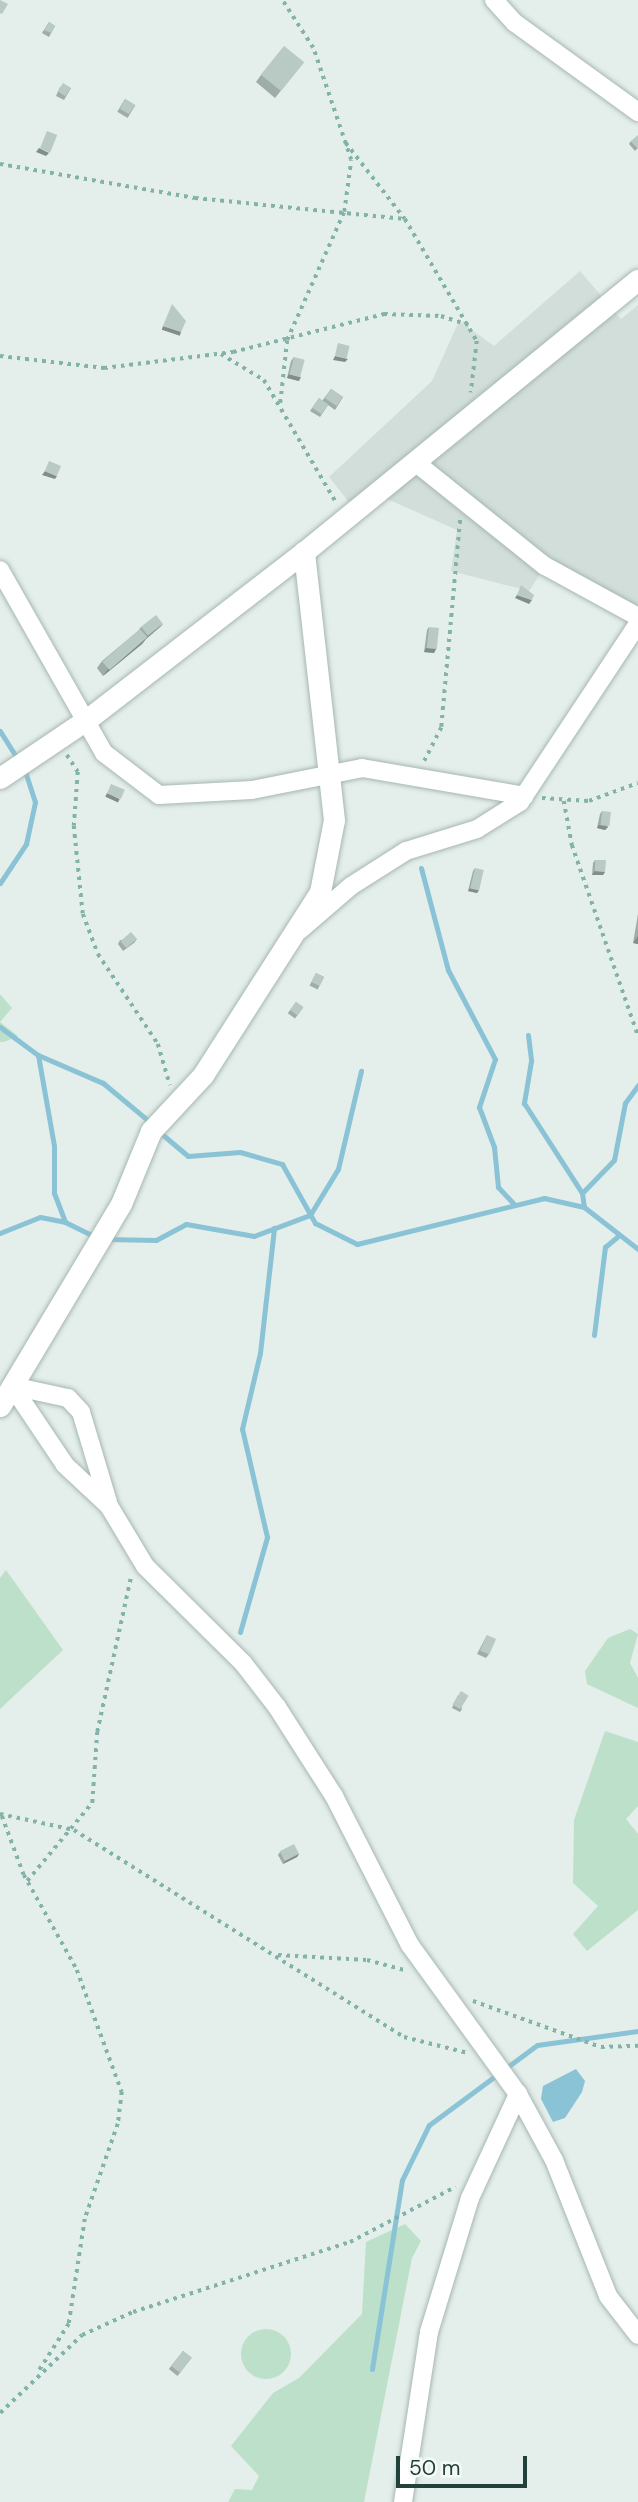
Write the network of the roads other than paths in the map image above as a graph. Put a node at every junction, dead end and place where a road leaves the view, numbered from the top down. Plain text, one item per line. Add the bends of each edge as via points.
1 (494, 0) edge
2 (638, 112) edge
3 (638, 280) edge
4 (415, 462) junction
5 (304, 552) junction
6 (0, 570) edge
7 (638, 617) edge
8 (638, 624) edge
9 (89, 718) junction
10 (329, 773) junction
11 (0, 778) edge
12 (525, 796) junction
13 (296, 934) junction
14 (12, 1386) junction
15 (0, 1406) edge
16 (109, 1506) junction
17 (518, 2094) junction
18 (638, 2335) edge
19 (403, 2502) edge

1 - 2 street via 514,23
3 - 4 street
4 - 5 street
4 - 7 street via 462,506 581,591
5 - 9 street
5 - 10 street
6 - 9 street
8 - 12 street
9 - 10 street via 104,753 159,795 252,790
9 - 11 street
10 - 12 street via 362,768 414,781
10 - 13 street via 330,863
12 - 13 street via 477,829 406,851 351,886
13 - 14 street via 203,1075 151,1131 121,1204
14 - 15 street
14 - 16 street via 65,1465
14 - 16 street via 68,1398 81,1412
16 - 17 street via 134,1548 277,1707 334,1796 410,1945
17 - 18 street via 554,2160 608,2296
17 - 19 street via 484,2171 429,2332

